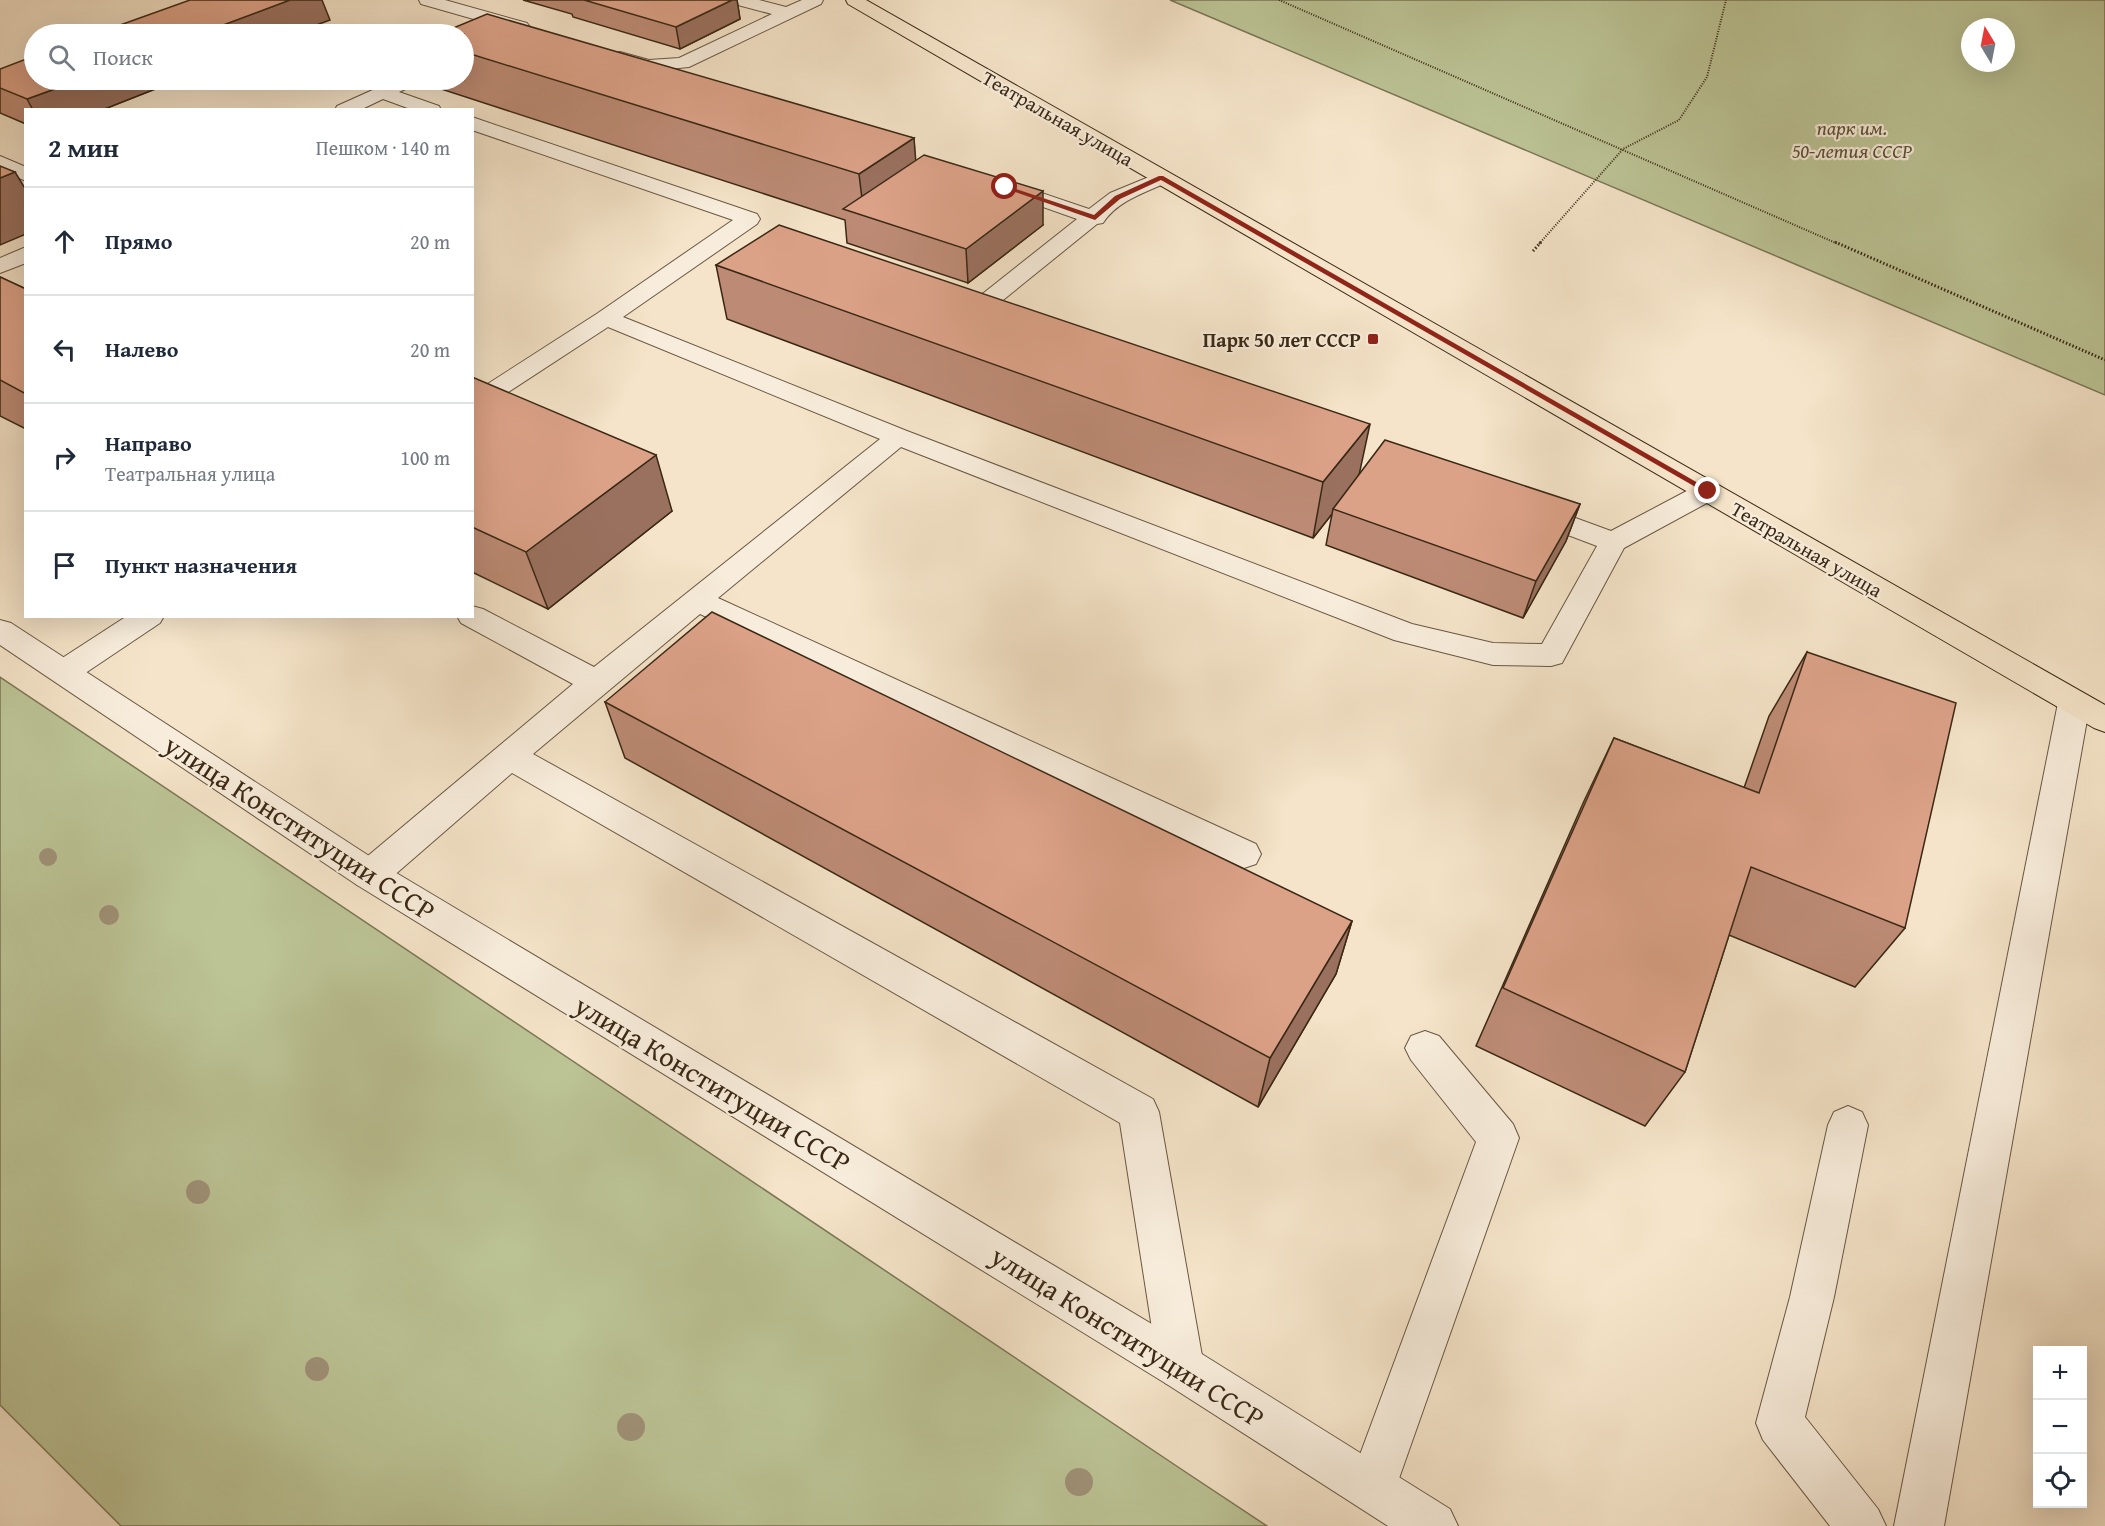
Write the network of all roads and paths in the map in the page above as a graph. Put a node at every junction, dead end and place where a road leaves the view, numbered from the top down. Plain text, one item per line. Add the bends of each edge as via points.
1 (427, 0) edge
2 (740, 0) edge
3 (815, 0) edge
4 (855, 0) edge
5 (1279, 0) edge
6 (1726, 0) edge
7 (787, 13) junction
8 (521, 27) junction
9 (543, 34) edge
10 (474, 49) edge
11 (608, 53) edge
12 (386, 90) edge
13 (382, 92) junction
14 (348, 108) edge
15 (426, 108) edge
16 (474, 124) edge
17 (1623, 149) junction
18 (0, 162) edge
19 (24, 174) edge
20 (1161, 178) junction
21 (1005, 187) edge
22 (1095, 218) junction
23 (1533, 251) dead end
24 (935, 292) edge
25 (606, 318) junction
26 (2105, 360) edge
27 (474, 404) edge
28 (898, 437) junction
29 (1708, 491) junction
30 (1502, 501) edge
31 (1612, 542) junction
32 (696, 600) junction
33 (474, 617) edge
34 (146, 618) edge
35 (0, 630) edge
36 (64, 672) junction
37 (596, 682) junction
38 (2089, 712) edge
39 (509, 756) junction
40 (1244, 854) dead end
41 (370, 875) junction
42 (1425, 1048) dead end
43 (1848, 1125) dead end
44 (1181, 1367) junction
45 (1372, 1487) junction
46 (1433, 1526) edge
47 (1861, 1526) edge
48 (1919, 1526) edge

1 - 8 street
2 - 7 street
3 - 7 street
4 - 20 main road, Театральная улица
5 - 17 path
6 - 17 path via 1707,77 1679,120
7 - 11 street via 683,63 648,66
8 - 9 street
8 - 10 street
12 - 13 street
13 - 14 street
13 - 15 street
16 - 25 street via 749,219
17 - 23 path
17 - 26 path
18 - 19 street
20 - 22 street via 1118,197
20 - 29 main road, Театральная улица
21 - 22 street
22 - 24 street via 979,308
25 - 27 street
25 - 28 street
28 - 31 street via 1405,633 1493,654 1551,655
28 - 32 street
29 - 31 street
29 - 38 main road, Театральная улица
30 - 31 street
32 - 37 street
32 - 40 street
33 - 37 street
34 - 36 street
35 - 36 street, улица Конституции СССР
36 - 41 street, улица Конституции СССР
37 - 39 street
38 - 48 street
39 - 41 street
39 - 44 street via 1139,1112
41 - 44 street, улица Конституции СССР
42 - 45 street via 1498,1138
43 - 47 street via 1812,1297 1780,1423
44 - 45 street, улица Конституции СССР
45 - 46 street, улица Конституции СССР

